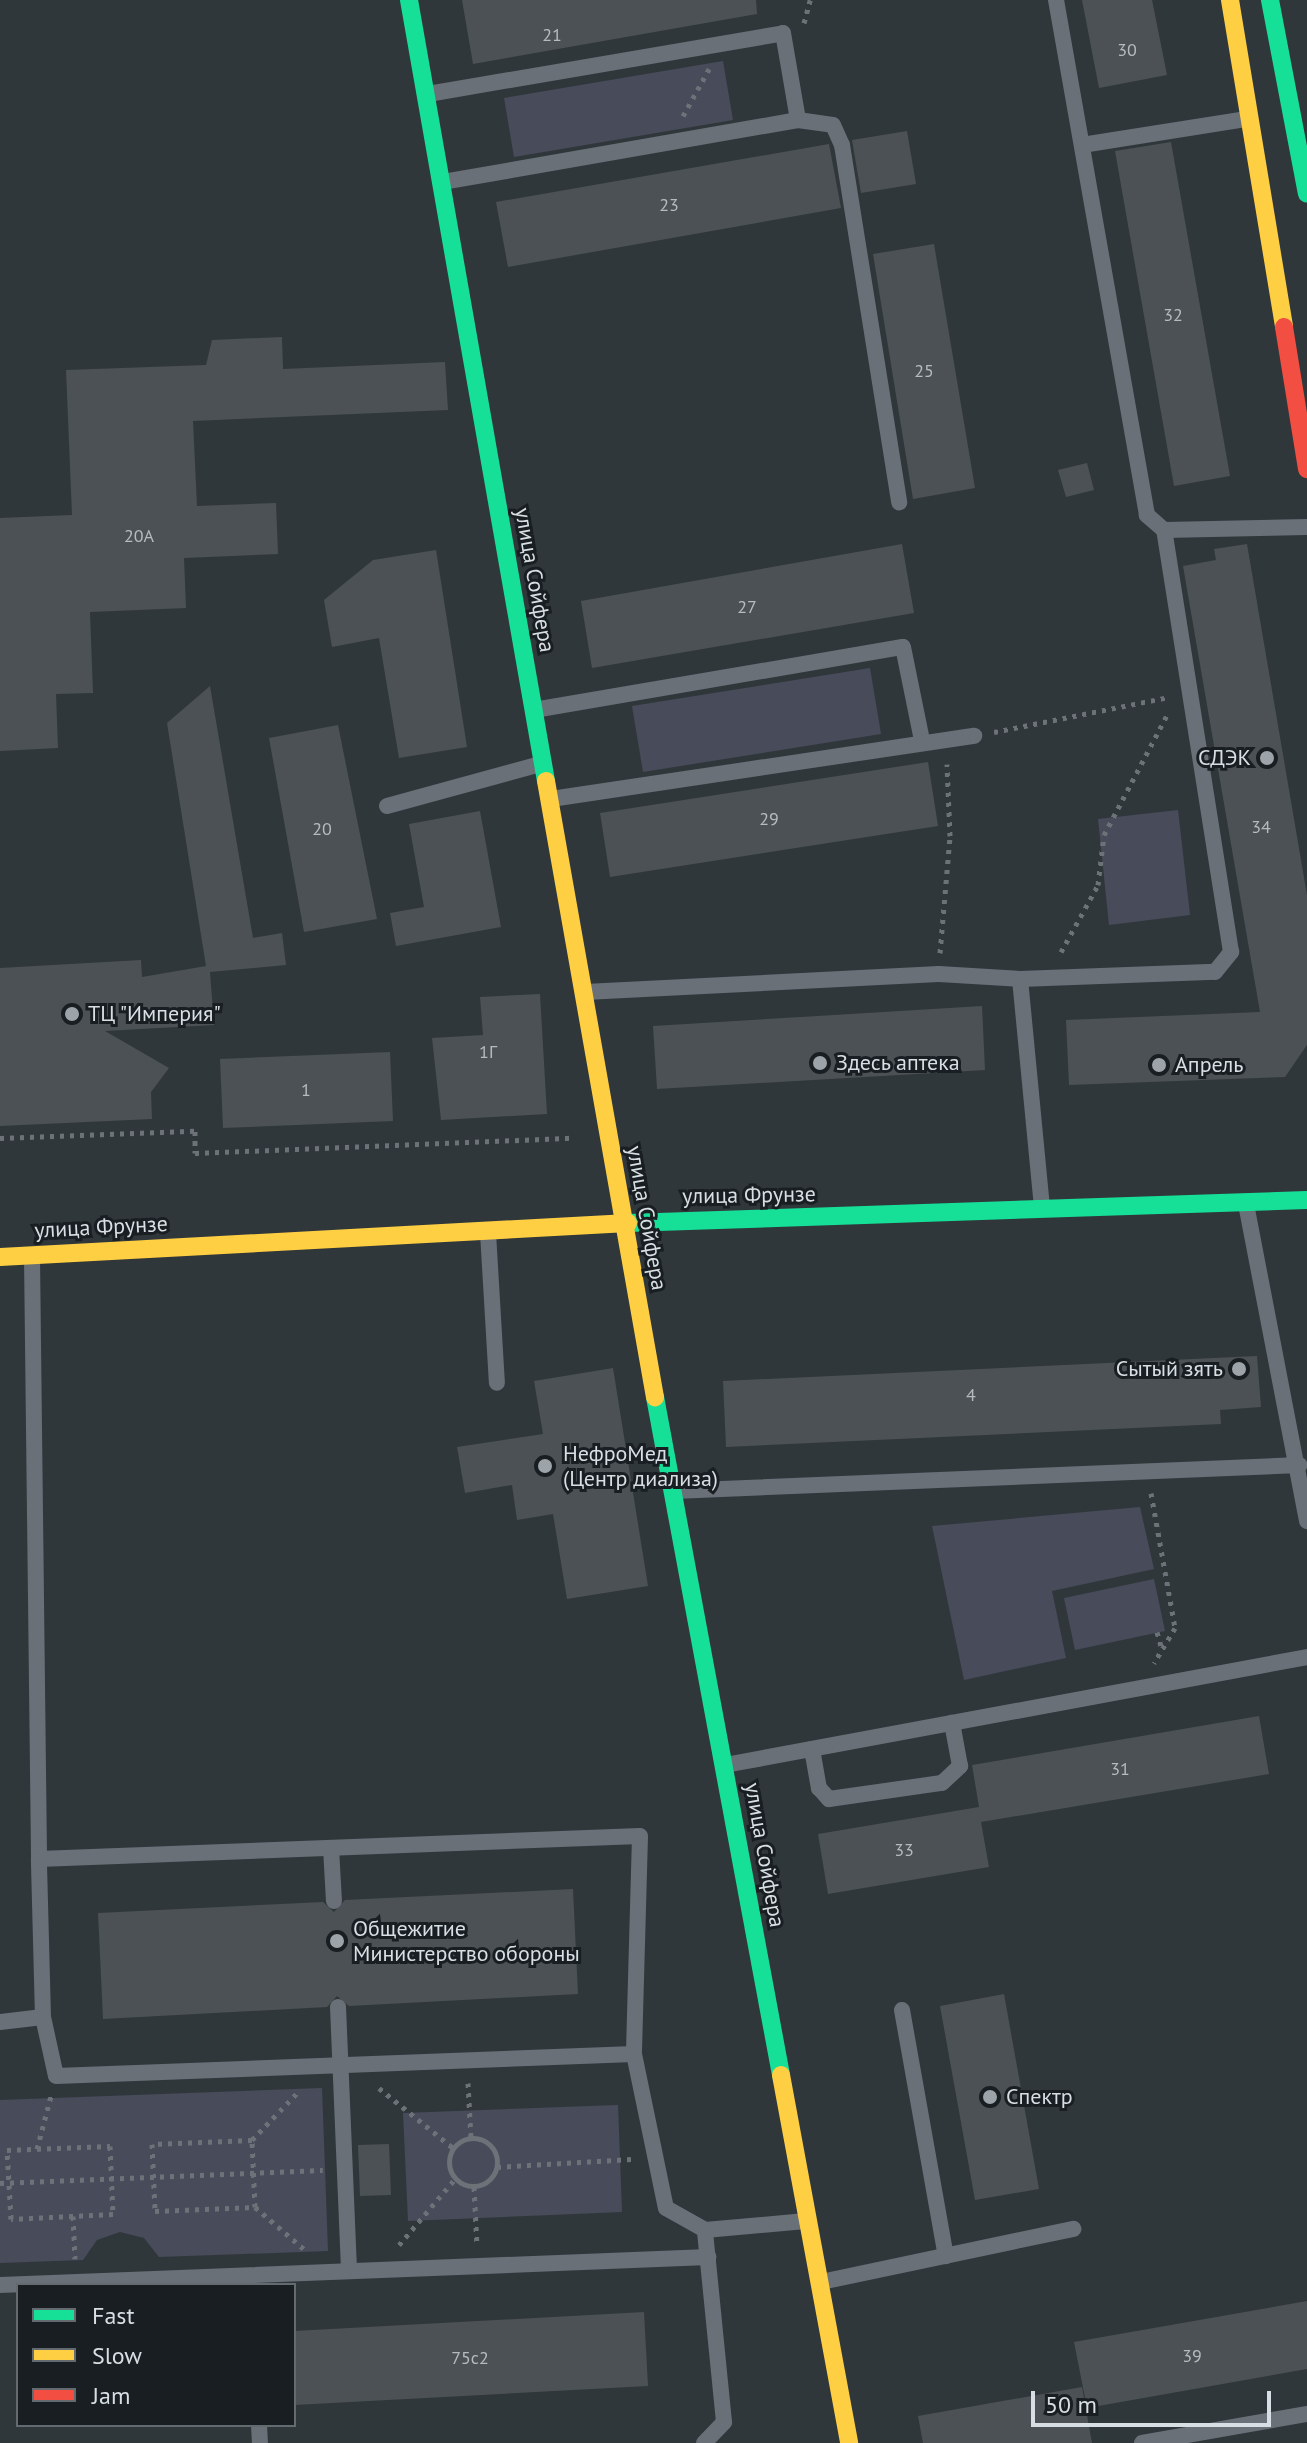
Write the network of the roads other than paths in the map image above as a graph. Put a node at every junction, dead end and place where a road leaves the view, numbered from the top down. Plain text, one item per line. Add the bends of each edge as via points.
1 (409, 0) edge
2 (1056, 0) edge
3 (1230, 0) edge
4 (1270, 0) edge
5 (426, 95) junction
6 (1250, 119) junction
7 (798, 120) junction
8 (1082, 145) junction
9 (441, 182) junction
10 (1307, 194) edge
11 (1307, 469) edge
12 (899, 502) dead end
13 (1307, 527) edge
14 (1164, 530) junction
15 (534, 710) junction
16 (974, 736) dead end
17 (922, 740) junction
18 (543, 763) junction
19 (549, 800) junction
20 (387, 806) dead end
21 (1020, 979) junction
22 (583, 992) junction
23 (1307, 1200) edge
24 (1245, 1201) junction
25 (1042, 1213) junction
26 (623, 1224) junction
27 (488, 1232) junction
28 (32, 1255) junction
29 (0, 1257) edge
30 (497, 1383) dead end
31 (1299, 1465) junction
32 (673, 1491) junction
33 (1307, 1521) edge
34 (1307, 1657) edge
35 (952, 1723) junction
36 (812, 1749) junction
37 (724, 1765) junction
38 (331, 1848) junction
39 (39, 1859) junction
40 (334, 1901) dead end
41 (338, 2007) dead end
42 (902, 2010) dead end
43 (43, 2017) junction
44 (0, 2022) edge
45 (634, 2054) junction
46 (338, 2065) junction
47 (806, 2221) junction
48 (1073, 2229) dead end
49 (705, 2230) junction
50 (946, 2256) junction
51 (708, 2257) junction
52 (340, 2272) junction
53 (253, 2280) edge
54 (819, 2282) junction
55 (51, 2283) edge
56 (1307, 2414) edge
57 (704, 2443) edge
58 (849, 2443) edge
59 (1142, 2443) edge

1 - 5 street, улица Сойфера
2 - 8 lane
3 - 6 street
4 - 10 street
5 - 7 lane via 783,33
5 - 9 street, улица Сойфера
6 - 8 lane
6 - 11 street
7 - 9 lane
7 - 12 lane via 833,125 842,145
8 - 14 lane via 1147,515
9 - 15 street, улица Сойфера
13 - 14 lane
14 - 21 lane via 1231,952 1215,972
15 - 17 lane via 903,647
15 - 18 street, улица Сойфера
16 - 17 lane
17 - 19 lane
18 - 19 street, улица Сойфера
18 - 20 lane
19 - 22 street, улица Сойфера
21 - 22 lane via 939,974
21 - 25 lane
22 - 26 street, улица Сойфера
23 - 24 street, улица Фрунзе
24 - 25 street, улица Фрунзе
24 - 31 lane
25 - 26 street, улица Фрунзе
26 - 27 street, улица Фрунзе
26 - 32 street, улица Сойфера
27 - 28 street, улица Фрунзе
27 - 30 lane
28 - 29 street, улица Фрунзе
28 - 39 lane
31 - 32 lane
31 - 33 lane
32 - 37 street, улица Сойфера
34 - 35 lane
35 - 36 lane
35 - 36 lane via 960,1766 952,1781 844,1801 819,1788
36 - 37 lane
37 - 47 street, улица Сойфера
38 - 39 lane
38 - 40 lane
38 - 45 lane via 640,1836
39 - 43 lane
41 - 46 lane
42 - 50 lane
43 - 44 lane
43 - 46 lane via 56,2076
45 - 46 lane
45 - 49 lane via 666,2208
46 - 52 lane via 344,2169
47 - 49 lane
47 - 54 street, улица Сойфера
48 - 50 lane
49 - 51 lane
50 - 54 lane
51 - 52 lane
51 - 57 lane via 724,2422
52 - 53 lane
53 - 55 lane
54 - 58 street, улица Сойфера
56 - 59 lane

